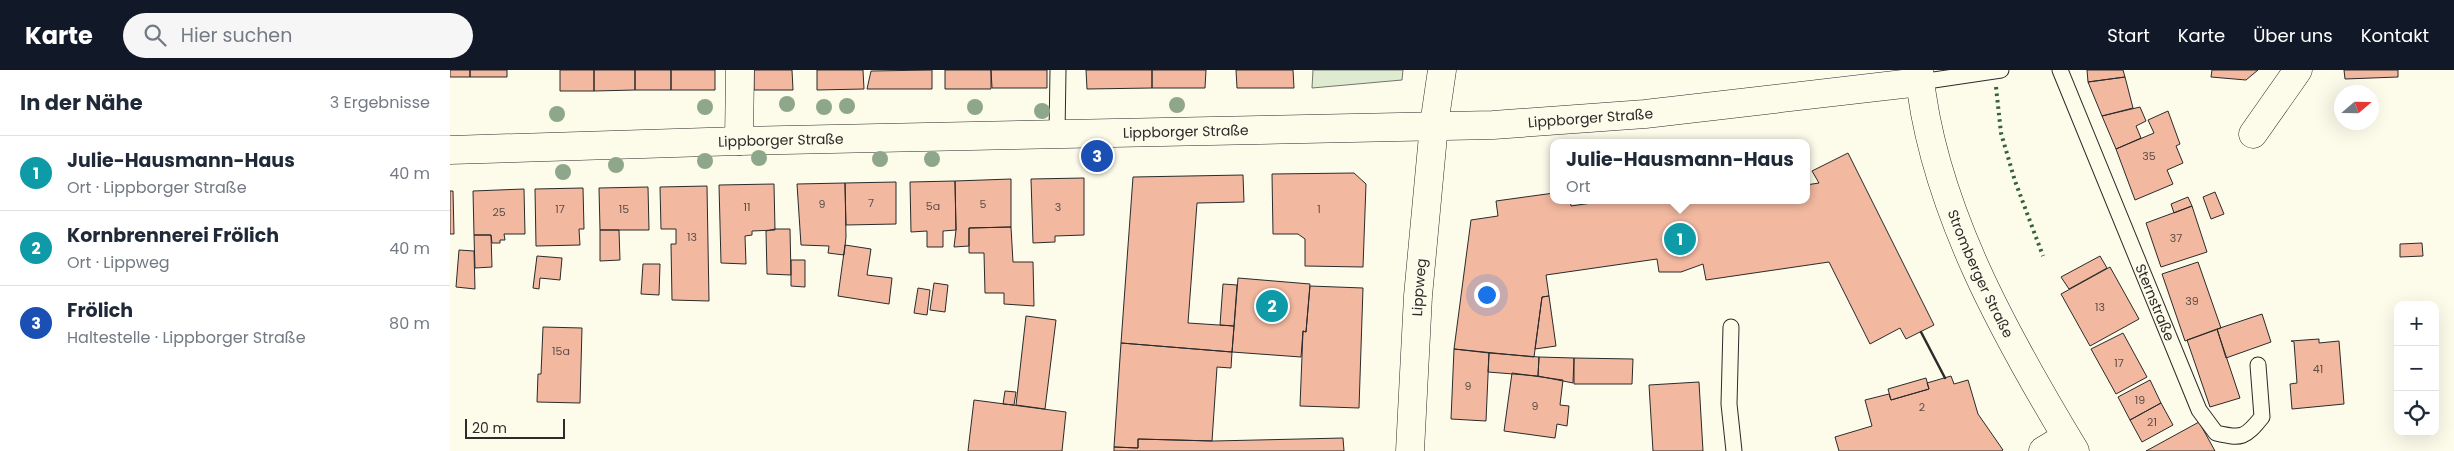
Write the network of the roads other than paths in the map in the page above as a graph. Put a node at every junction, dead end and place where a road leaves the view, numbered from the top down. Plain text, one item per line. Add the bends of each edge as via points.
1 (740, 70) edge
2 (1058, 70) edge
3 (1442, 70) edge
4 (2001, 70) edge
5 (2060, 70) edge
6 (2298, 70) edge
7 (1920, 76) edge
8 (1434, 125) junction
9 (2253, 134) dead end
10 (1058, 135) junction
11 (739, 140) junction
12 (450, 150) edge
13 (1731, 327) dead end
14 (2258, 365) dead end
15 (2070, 444) edge
16 (1410, 451) edge
17 (1734, 451) edge
18 (2043, 451) edge

1 - 11 main road
2 - 10 lane
3 - 8 main road, Lippweg
4 - 7 lane
5 - 14 lane, Sternstraße via 2199,410 2216,433 2234,437 2249,433 2262,417
6 - 9 main road
7 - 8 main road, Lippborger Straße via 1645,114
7 - 15 main road, Stromberger Straße via 1931,148 1953,214 1992,302
8 - 10 main road, Lippborger Straße
8 - 16 main road, Lippweg via 1418,296
10 - 11 main road, Lippborger Straße
11 - 12 main road, Lippborger Straße
13 - 17 lane via 1729,404
15 - 18 main road

